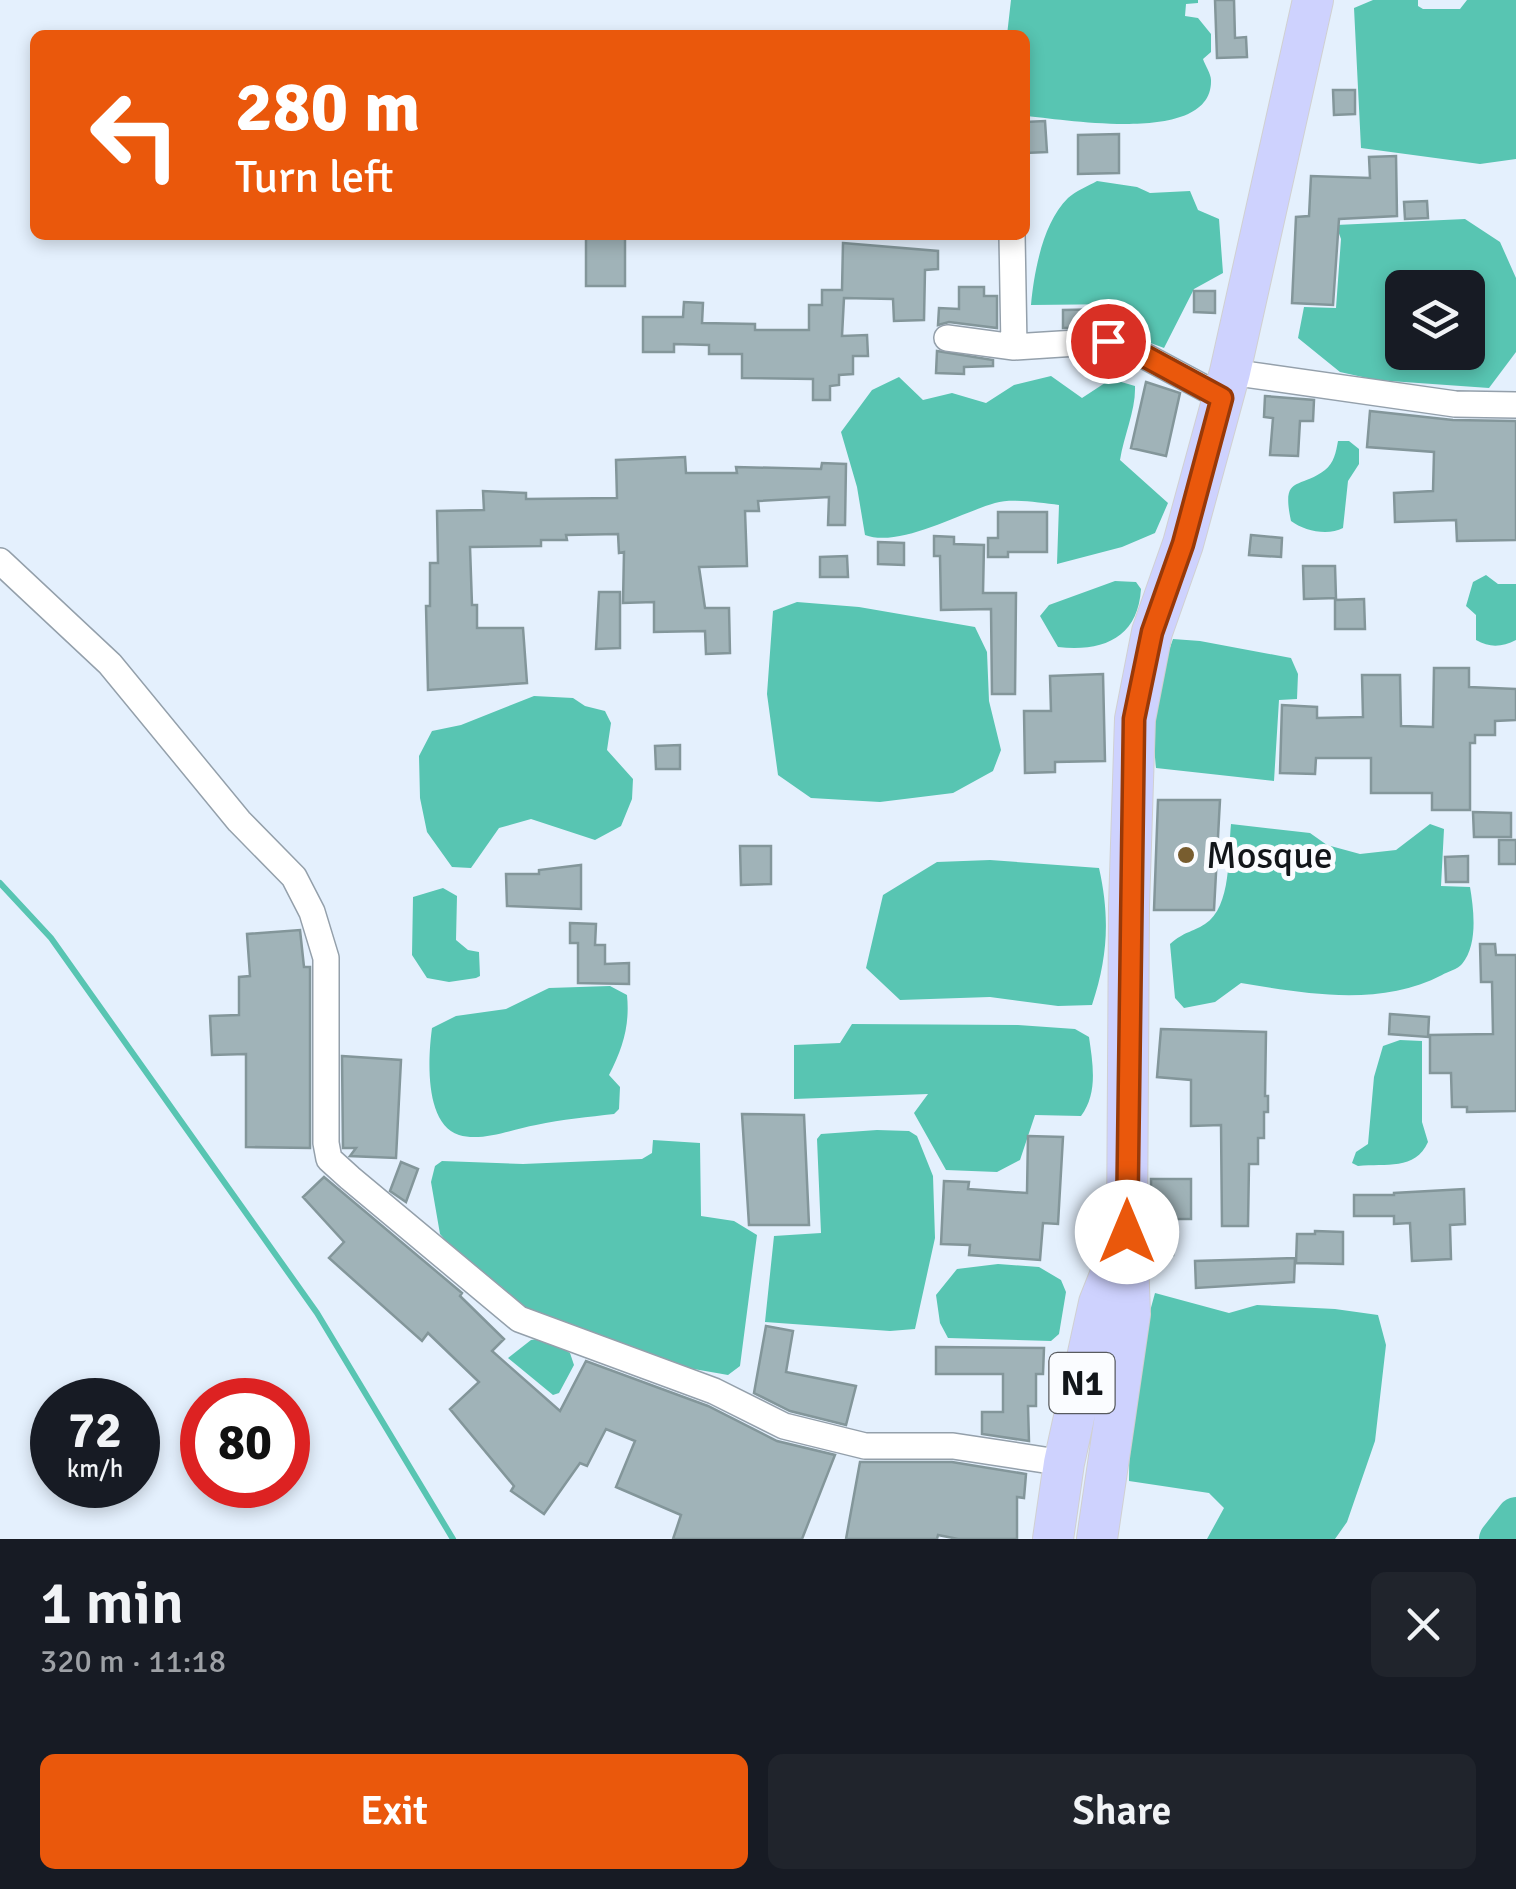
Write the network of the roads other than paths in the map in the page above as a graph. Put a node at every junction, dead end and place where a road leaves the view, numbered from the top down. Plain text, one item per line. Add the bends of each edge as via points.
1 (1313, 0) edge
2 (1012, 240) edge
3 (947, 338) dead end
4 (1014, 348) junction
5 (1226, 385) junction
6 (1516, 405) edge
7 (0, 561) edge
8 (1127, 1232) junction
9 (1064, 1463) junction
10 (1065, 1532) edge
11 (1097, 1539) edge

1 - 5 highway, N1
2 - 4 street
3 - 4 street
4 - 5 street via 1108,341
5 - 6 street
5 - 8 highway, N1 via 1152,632 1134,719
7 - 9 street via 110,664 238,821 294,876 326,958 329,1160 350,1178 519,1319 714,1390 784,1426 865,1446 954,1446
8 - 9 highway, N1 via 1099,1303
8 - 11 highway, N1 via 1130,1314
9 - 10 highway, N1

